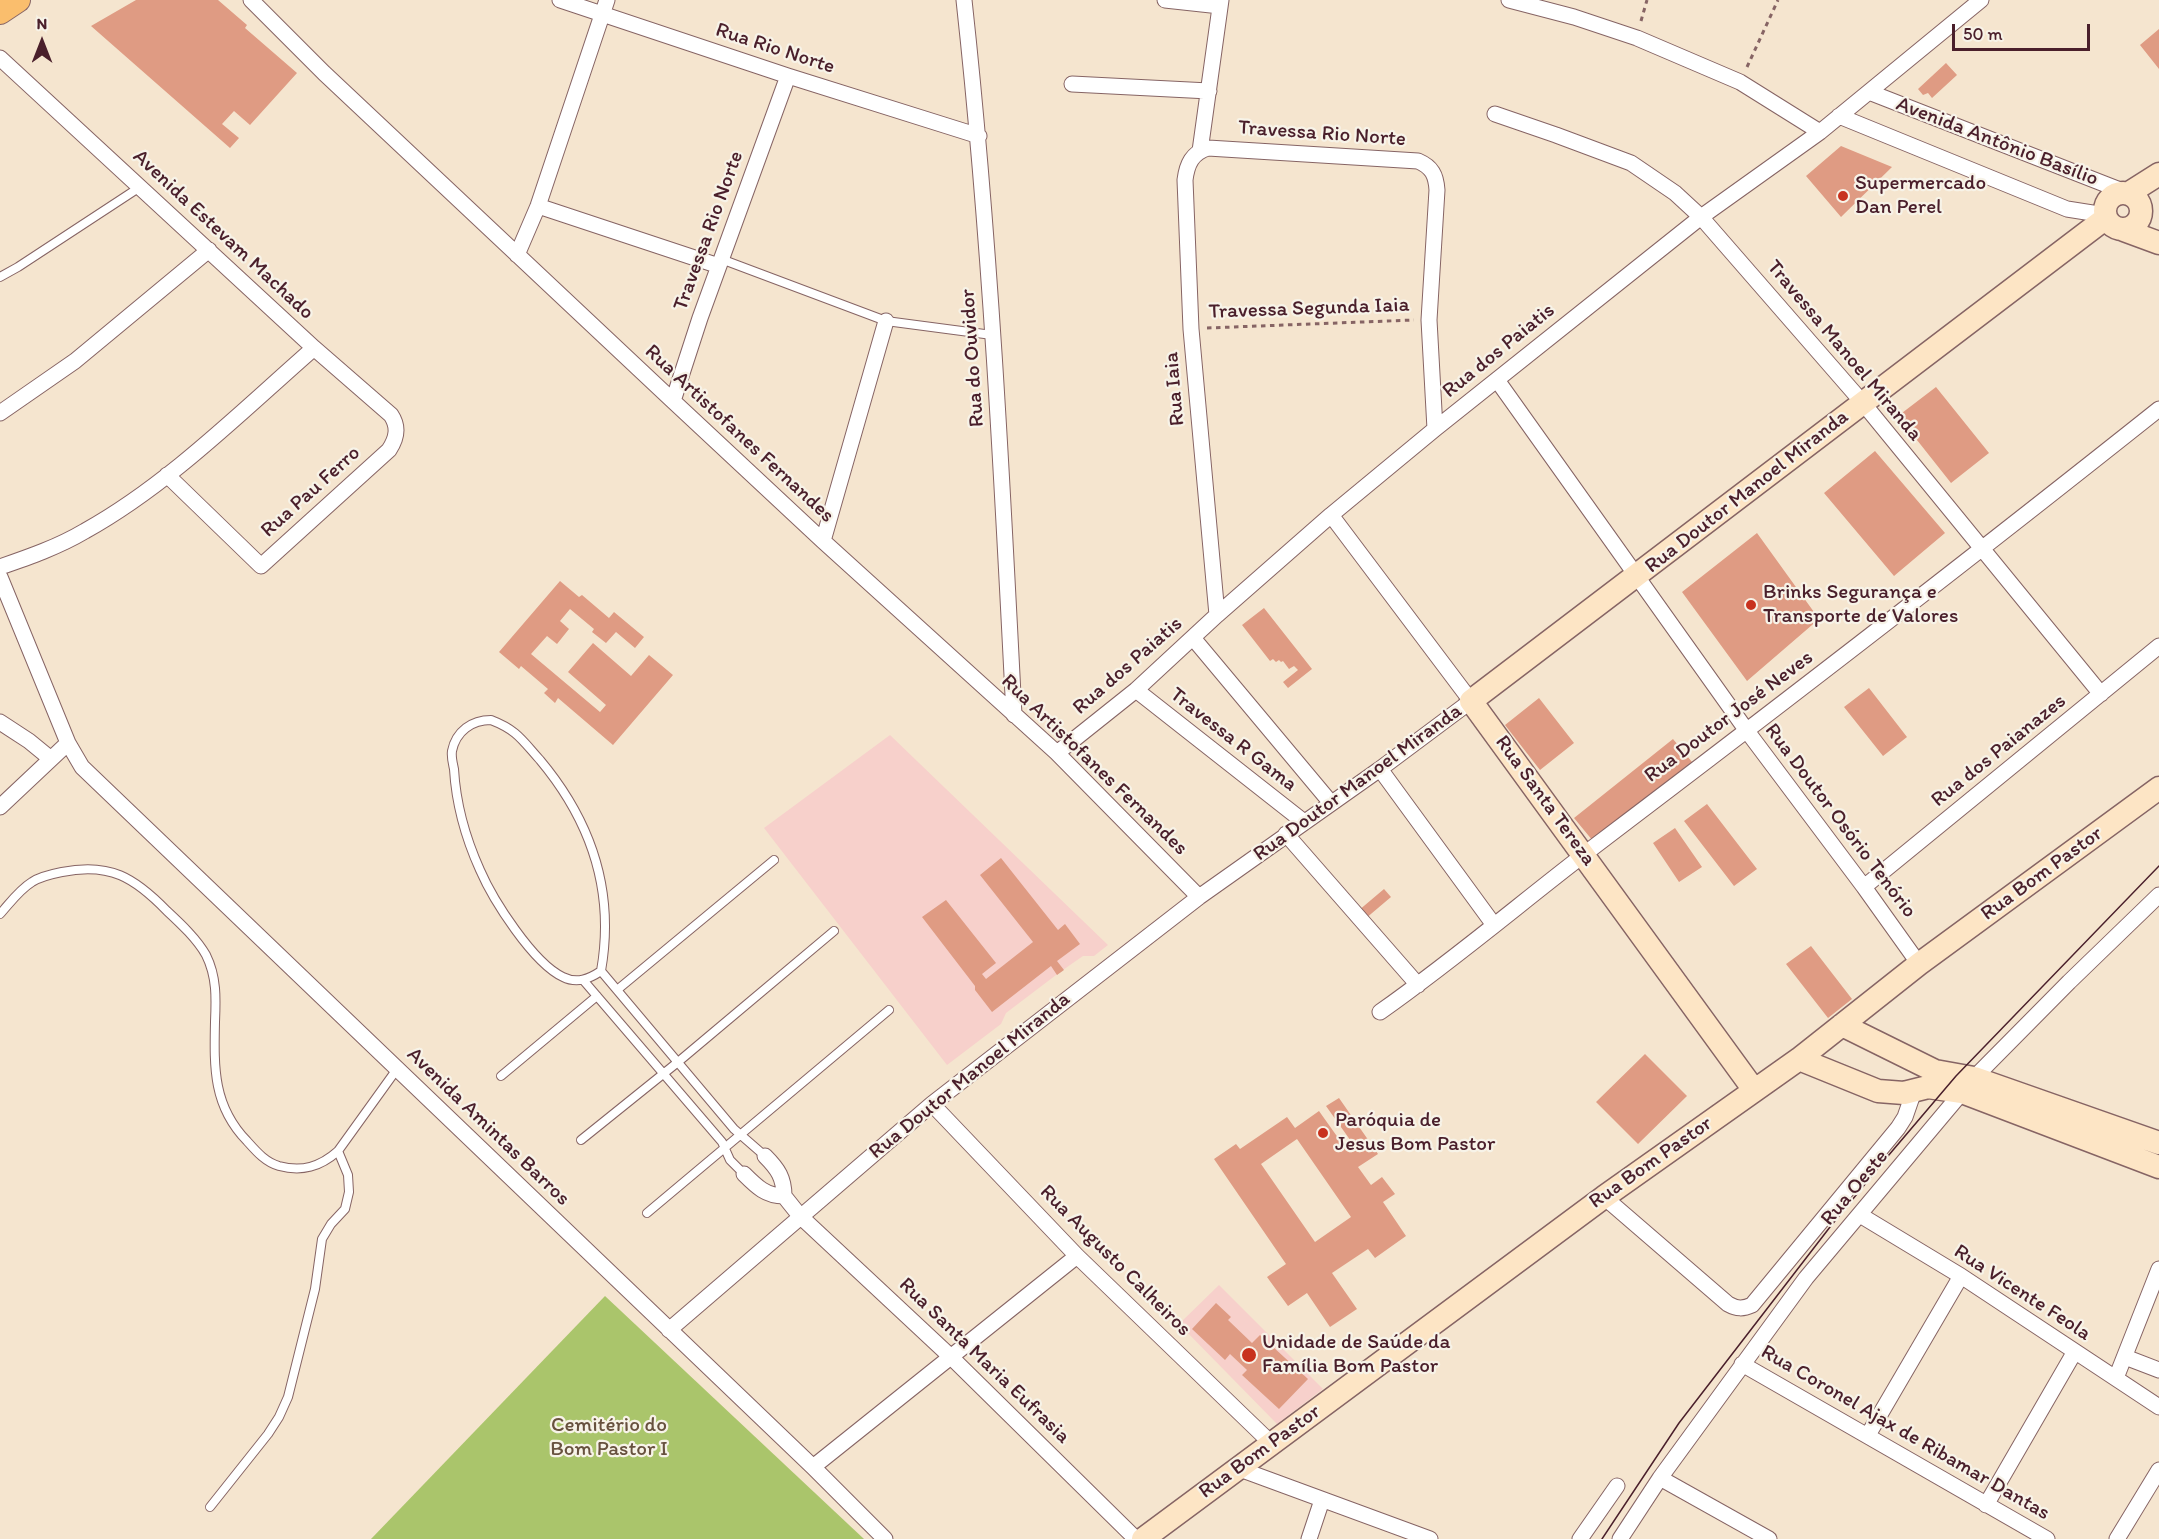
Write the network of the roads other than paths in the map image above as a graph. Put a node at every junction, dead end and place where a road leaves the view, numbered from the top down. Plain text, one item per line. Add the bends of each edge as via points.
1 (251, 0) edge
2 (560, 0) edge
3 (964, 0) edge
4 (1166, 0) edge
5 (1509, 0) edge
6 (1981, 0) edge
7 (1220, 3) edge
8 (605, 7) edge
9 (0, 58) edge
10 (788, 76) junction
11 (1072, 84) dead end
12 (1209, 91) junction
13 (1869, 92) junction
14 (1495, 114) dead end
15 (1839, 116) junction
16 (1820, 132) junction
17 (979, 136) junction
18 (1195, 155) junction
19 (2159, 174) edge
20 (140, 187) junction
21 (2159, 189) edge
22 (2139, 204) edge
23 (538, 206) junction
24 (1701, 217) junction
25 (2112, 222) junction
26 (2159, 243) edge
27 (209, 250) junction
28 (517, 255) junction
29 (720, 262) junction
30 (0, 277) edge
31 (886, 321) junction
32 (992, 335) junction
33 (314, 348) junction
34 (1497, 380) junction
35 (673, 401) junction
36 (1863, 403) junction
37 (2159, 409) edge
38 (0, 413) edge
39 (1435, 429) junction
40 (389, 450) joint
41 (167, 475) junction
42 (1331, 515) junction
43 (823, 541) junction
44 (1982, 550) junction
45 (0, 567) edge
46 (1637, 576) junction
47 (0, 577) edge
48 (1217, 615) junction
49 (1193, 638) junction
50 (2159, 646) edge
51 (1136, 690) junction
52 (2101, 694) junction
53 (1471, 701) junction
54 (1014, 715) junction
55 (0, 722) edge
56 (1747, 731) junction
57 (68, 743) junction
58 (1057, 753) junction
59 (51, 759) junction
60 (1380, 769) junction
61 (2159, 788) edge
62 (1331, 803) junction
63 (0, 807) edge
64 (1304, 822) junction
65 (1286, 834) junction
66 (1585, 854) junction
67 (774, 860) dead end
68 (1864, 887) junction
69 (2159, 895) edge
70 (1199, 897) junction
71 (0, 914) edge
72 (1494, 925) junction
73 (834, 931) dead end
74 (1919, 964) junction
75 (601, 971) junction
76 (584, 981) junction
77 (1418, 985) junction
78 (617, 990) junction
79 (597, 996) junction
80 (889, 1010) dead end
81 (1380, 1012) dead end
82 (1842, 1025) junction
83 (1798, 1059) junction
84 (678, 1062) junction
85 (398, 1069) junction
86 (663, 1074) junction
87 (501, 1076) dead end
88 (1968, 1085) junction
89 (1754, 1090) junction
90 (1914, 1091) junction
91 (932, 1104) junction
92 (741, 1134) junction
93 (581, 1140) dead end
94 (2159, 1143) edge
95 (725, 1148) junction
96 (338, 1152) junction
97 (765, 1156) joint
98 (2158, 1166) edge
99 (744, 1174) joint
100 (784, 1196) junction
101 (1604, 1197) junction
102 (647, 1214) dead end
103 (1860, 1215) junction
104 (800, 1216) junction
105 (1077, 1256) junction
106 (2159, 1269) edge
107 (1961, 1276) junction
108 (669, 1330) junction
109 (2074, 1353) junction
110 (951, 1357) junction
111 (2125, 1357) junction
112 (1742, 1364) junction
113 (2159, 1370) edge
114 (2116, 1378) junction
115 (2159, 1407) edge
116 (1868, 1435) junction
117 (1272, 1444) junction
118 (813, 1467) junction
119 (1237, 1468) junction
120 (2159, 1470) edge
121 (1660, 1478) junction
122 (1617, 1486) dead end
123 (1322, 1500) junction
124 (1986, 1505) junction
125 (210, 1507) dead end
126 (885, 1539) edge
127 (1137, 1539) edge
128 (1143, 1539) edge
129 (1309, 1539) edge
130 (1430, 1539) edge
131 (1580, 1539) edge
132 (1620, 1539) edge
133 (1769, 1539) edge
134 (2047, 1539) edge
135 (2117, 1539) edge

1 - 28 street, Rua Artistofanes Fernandes
2 - 8 street, Rua Rio Norte
3 - 17 street, Rua do Ouvidor
4 - 7 street
5 - 16 street via 1637,38 1740,82
6 - 13 street, Rua dos Paiatis
7 - 12 street, Rua Iaia
8 - 10 street, Rua Rio Norte
8 - 23 street
9 - 20 street, Avenida Estevam Machado
10 - 17 street, Rua Rio Norte
10 - 29 street, Travessa Rio Norte
11 - 12 street
12 - 18 street, Rua Iaia
13 - 15 street, Rua dos Paiatis
13 - 22 street, Avenida Antônio Basílio
14 - 24 street, Travessa Manoel Miranda via 1630,164 1675,193
15 - 16 street, Rua dos Paiatis
15 - 25 street, Avenida Antônio Basílio via 2067,209
16 - 24 street, Rua dos Paiatis
17 - 32 street, Rua do Ouvidor
18 - 39 street, Travessa Rio Norte via 1208,148 1418,161 1431,169 1437,190 1429,320
18 - 48 street, Rua Iaia via 1185,180 1191,329
19 - 22 street
20 - 27 street, Avenida Estevam Machado
20 - 30 lane
21 - 22 street
22 - 25 street via 2138,223 2133,227
22 - 25 street via 2114,195 2106,204
23 - 28 street
23 - 29 street
24 - 34 street, Rua dos Paiatis
24 - 36 street, Travessa Manoel Miranda
25 - 26 street, Avenida Antônio Basílio
25 - 36 street, Rua Doutor Manoel Miranda via 2060,253
27 - 33 street, Avenida Estevam Machado
27 - 38 street via 75,361
28 - 35 street, Rua Artistofanes Fernandes
29 - 31 lane
29 - 35 street, Travessa Rio Norte
31 - 32 lane
31 - 43 street
32 - 54 street, Rua do Ouvidor
33 - 40 street, Avenida Estevam Machado via 391,415 397,432
33 - 41 street
34 - 39 street, Rua dos Paiatis
34 - 46 street, Rua Doutor Osório Tenório
35 - 43 street, Rua Artistofanes Fernandes
36 - 44 street, Travessa Manoel Miranda
36 - 46 street, Rua Doutor Manoel Miranda
37 - 44 street, Rua Doutor José Neves
39 - 42 street, Rua dos Paiatis
40 - 41 street, Rua Pau Ferro via 261,566
41 - 45 street via 84,532
42 - 48 street, Rua dos Paiatis
42 - 53 street, Rua Santa Tereza
43 - 54 street, Rua Artistofanes Fernandes
44 - 52 street, Travessa Manoel Miranda
44 - 56 street, Rua Doutor José Neves
46 - 53 street, Rua Doutor Manoel Miranda
46 - 56 street, Rua Doutor Osório Tenório
47 - 57 street, Avenida Amintas Barros
48 - 49 street, Rua dos Paiatis
49 - 51 street, Rua dos Paiatis
49 - 62 street
50 - 52 street, Rua dos Paianazes
51 - 58 street, Rua dos Paiatis
51 - 64 street, Travessa R Gama
52 - 68 street, Rua dos Paianazes
53 - 60 street, Rua Doutor Manoel Miranda
53 - 66 street, Rua Santa Tereza
54 - 58 street, Rua Artistofanes Fernandes
55 - 59 street
56 - 66 street, Rua Doutor José Neves
56 - 68 street, Rua Doutor Osório Tenório
57 - 59 street
57 - 85 street, Avenida Amintas Barros via 82,767
58 - 70 street, Rua Artistofanes Fernandes
59 - 63 street
60 - 62 street, Rua Doutor Manoel Miranda
60 - 72 street
61 - 74 street, Rua Bom Pastor
62 - 64 street, Rua Doutor Manoel Miranda
64 - 65 street, Rua Doutor Manoel Miranda
65 - 70 street, Rua Doutor Manoel Miranda
65 - 77 street
66 - 72 street, Rua Doutor José Neves
66 - 89 street, Rua Santa Tereza
67 - 78 lane
68 - 74 street, Rua Doutor Osório Tenório
69 - 88 street, Rua Oeste
70 - 91 street, Rua Doutor Manoel Miranda
71 - 96 lane via 33,881 78,868 101,869 146,889 206,955 217,987 216,1080 223,1109 237,1131 261,1156 294,1169 311,1168
72 - 77 street, Rua Doutor José Neves
73 - 84 lane
74 - 82 street, Rua Bom Pastor
75 - 76 lane
75 - 76 lane via 606,925 604,898 589,840 575,810 554,777 508,727 491,720 474,722 464,728 452,751 458,803 481,873 500,908 540,960 563,978
75 - 78 lane
76 - 79 lane
77 - 81 street, Rua Doutor José Neves
78 - 84 lane
79 - 86 lane
79 - 87 lane
80 - 92 lane
82 - 83 street, Rua Bom Pastor
82 - 88 street
83 - 89 street, Rua Bom Pastor
83 - 90 street via 1878,1091
84 - 86 lane
84 - 92 lane
85 - 96 lane
85 - 108 street, Avenida Amintas Barros
86 - 93 lane
86 - 95 lane
88 - 90 street
88 - 94 street
88 - 98 street
88 - 103 street, Rua Oeste
89 - 101 street, Rua Bom Pastor
90 - 101 street via 1898,1128 1752,1305 1744,1308 1728,1304
91 - 104 street, Rua Doutor Manoel Miranda
91 - 105 street, Rua Augusto Calheiros
92 - 95 lane
92 - 97 lane
95 - 99 lane via 730,1160
95 - 102 lane
96 - 125 lane via 348,1175 349,1192 345,1209 322,1239 315,1289 288,1397 267,1434
97 - 100 street via 780,1172
99 - 100 street via 759,1190
100 - 104 street, Rua Santa Maria Eufrasia
101 - 117 street, Rua Bom Pastor
103 - 107 street, Rua Vicente Feola
103 - 112 street, Rua Oeste via 1806,1278
104 - 108 street, Rua Doutor Manoel Miranda
104 - 110 street, Rua Santa Maria Eufrasia
105 - 110 street
105 - 117 street, Rua Augusto Calheiros
106 - 111 street
107 - 109 street, Rua Vicente Feola
107 - 116 street
108 - 118 street, Avenida Amintas Barros
109 - 114 street, Rua Vicente Feola
109 - 124 street
110 - 118 street
110 - 127 street, Rua Santa Maria Eufrasia
111 - 113 street
111 - 114 street
112 - 116 street, Rua Coronel Ajax de Ribamar Dantas
112 - 121 street, Rua Oeste
114 - 115 street, Rua Vicente Feola
116 - 124 street, Rua Coronel Ajax de Ribamar Dantas
117 - 119 street, Rua Bom Pastor
118 - 126 street, Avenida Amintas Barros
119 - 123 street
119 - 128 street, Rua Bom Pastor
120 - 135 street
121 - 132 street, Rua Oeste
121 - 133 street
122 - 131 street
123 - 129 street
123 - 130 street
124 - 134 street, Rua Coronel Ajax de Ribamar Dantas

